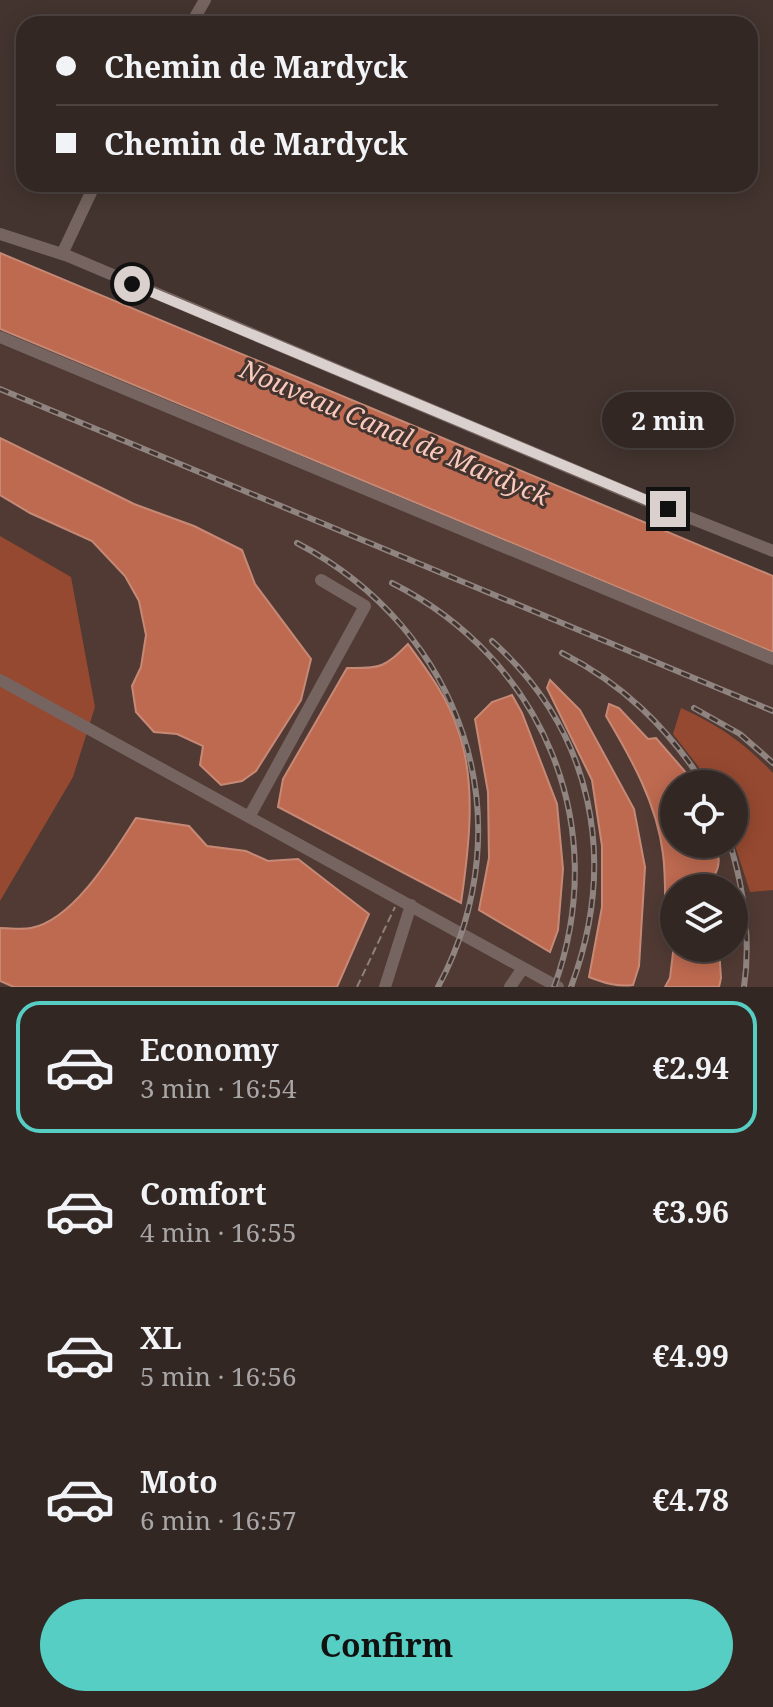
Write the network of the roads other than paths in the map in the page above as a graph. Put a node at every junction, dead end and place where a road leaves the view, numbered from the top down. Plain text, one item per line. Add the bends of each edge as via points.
1 (91, 192) edge
2 (0, 234) edge
3 (62, 254) junction
4 (0, 337) edge
5 (773, 551) edge
6 (321, 580) dead end
7 (773, 659) edge
8 (0, 680) edge
9 (249, 817) junction
10 (405, 902) junction
11 (523, 968) junction
12 (385, 987) edge
13 (510, 987) edge
14 (558, 987) edge

1 - 3 street
2 - 3 street
3 - 5 street
4 - 7 street
6 - 9 street via 365,606
8 - 9 street
9 - 10 street
10 - 11 street
10 - 12 street
11 - 13 street
11 - 14 street

